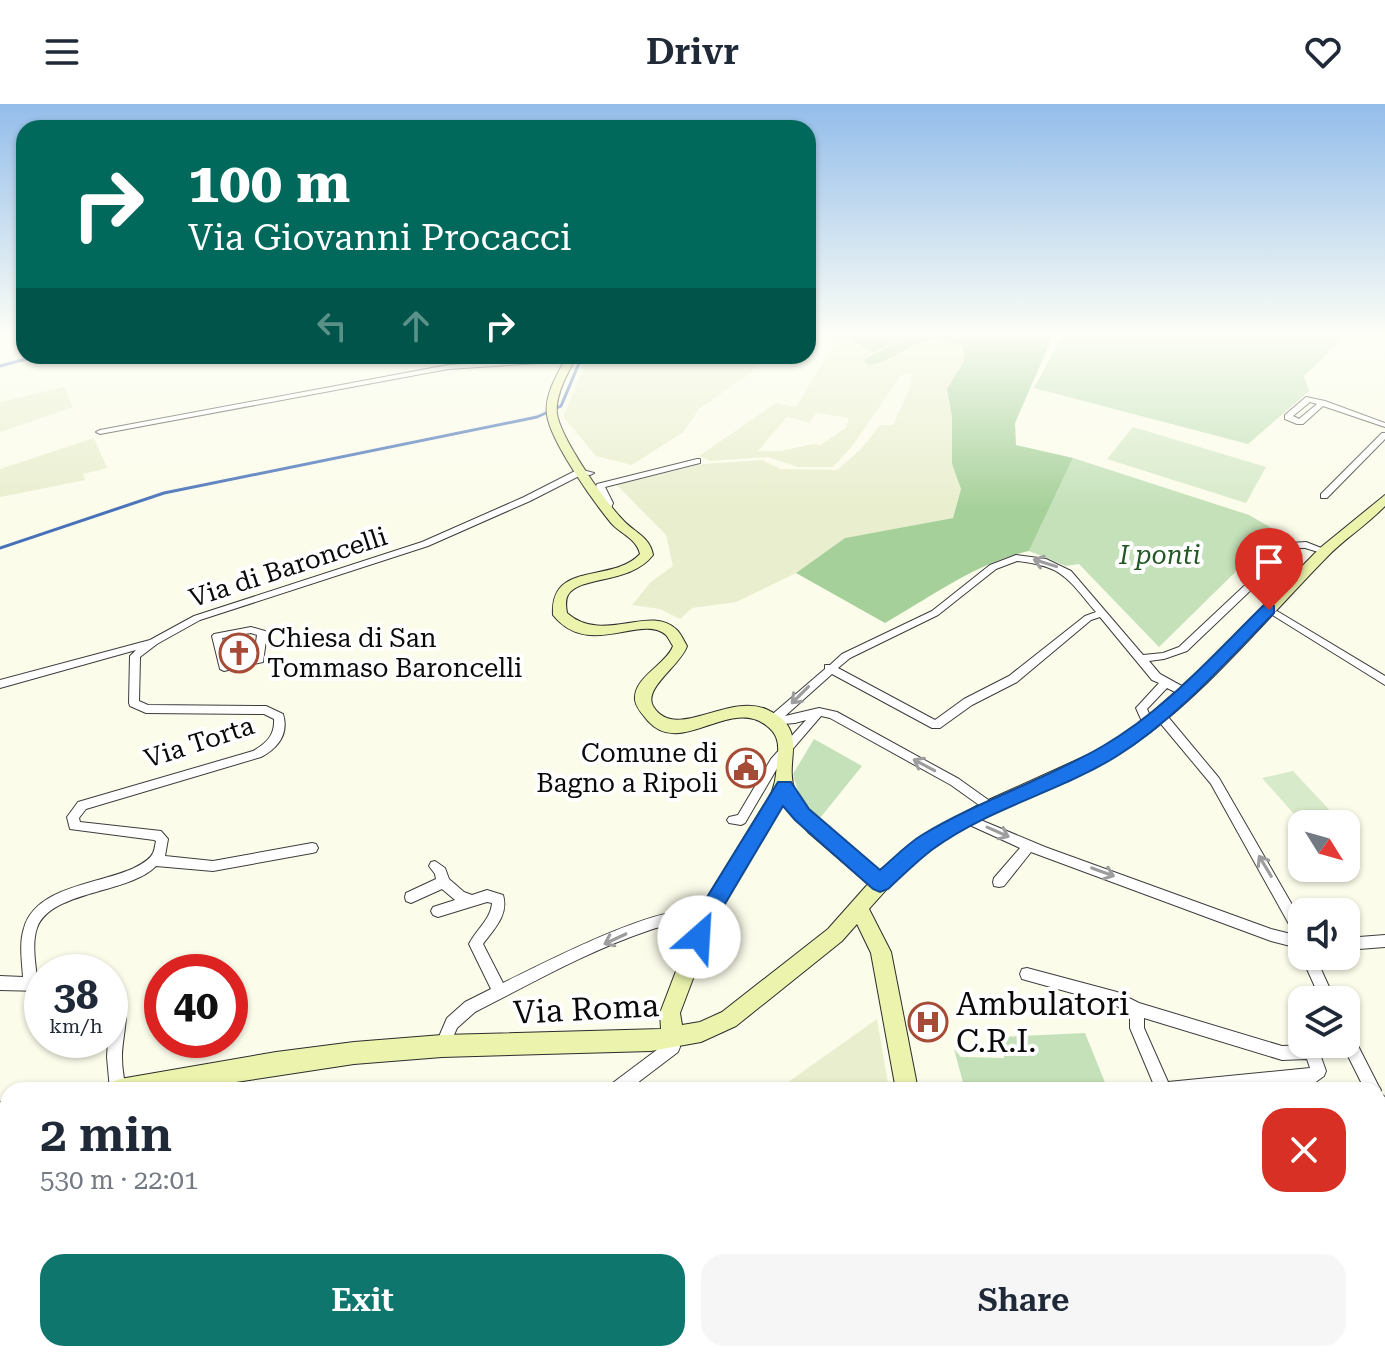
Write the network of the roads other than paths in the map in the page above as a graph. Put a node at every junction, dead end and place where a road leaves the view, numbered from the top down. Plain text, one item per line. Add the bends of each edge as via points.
1 (312, 392) edge
2 (559, 392) edge
3 (1322, 403) junction
4 (1385, 425) edge
5 (100, 432) dead end
6 (1385, 435) edge
7 (697, 461) dead end
8 (581, 468) junction
9 (1324, 496) dead end
10 (1385, 499) edge
11 (607, 509) junction
12 (1325, 551) junction
13 (1102, 613) junction
14 (1277, 614) dead end
15 (217, 636) joint
16 (153, 642) junction
17 (1141, 659) junction
18 (829, 668) junction
19 (1385, 681) edge
20 (1166, 683) junction
21 (0, 684) edge
22 (1185, 693) junction
23 (819, 712) junction
24 (1154, 720) junction
25 (772, 721) junction
26 (788, 748) junction
27 (784, 787) junction
28 (990, 807) junction
29 (967, 819) junction
30 (733, 820) dead end
31 (1029, 846) junction
32 (312, 848) dead end
33 (156, 861) junction
34 (435, 866) dead end
35 (443, 882) junction
36 (999, 882) dead end
37 (880, 883) junction
38 (411, 897) dead end
39 (470, 900) junction
40 (859, 908) junction
41 (438, 911) dead end
42 (1288, 911) edge
43 (699, 921) junction
44 (1288, 939) edge
45 (1385, 941) edge
46 (1360, 943) edge
47 (33, 954) edge
48 (1027, 974) dead end
49 (0, 983) edge
50 (24, 984) edge
51 (500, 992) junction
52 (1137, 1009) junction
53 (673, 1038) junction
54 (442, 1046) junction
55 (1288, 1051) edge
56 (114, 1058) edge
57 (1314, 1058) edge
58 (1357, 1058) edge
59 (118, 1082) edge
60 (167, 1082) edge
61 (627, 1082) edge
62 (905, 1082) edge
63 (1161, 1082) edge
64 (1250, 1082) edge
65 (1369, 1082) edge

1 - 5 street
2 - 8 street via 552,413
3 - 3 street via 1300,422 1288,416 1309,399
3 - 4 street
6 - 9 street
7 - 11 street via 600,486
8 - 11 street
8 - 16 street, Via di Baroncelli via 514,506 425,544 197,618
10 - 12 street, Via Roma
11 - 25 street via 642,541 647,555 631,570 569,585 558,607 562,619 587,632 652,625 674,633 679,653 647,685 643,698 651,716 662,723 686,727 747,710
12 - 17 street via 1293,545 1183,649
12 - 22 street, Via Roma
13 - 17 street
13 - 18 street via 1088,618 1013,679 936,725
13 -> 18 street via 1061,569 1033,559 1008,560 935,613 853,651
14 - 19 street
15 - 15 street, Via di Baroncelli via 224,667 259,660 262,633
16 - 21 street, Via di Baroncelli
16 - 33 street, Via Torta via 135,656 134,703 146,709 266,710 279,717 281,727 271,745 257,754 93,800 75,813 73,823 80,829 157,835 163,843
17 - 20 street
18 -> 25 street
20 - 22 street
20 - 24 street via 1141,708
22 - 24 street, Via Roma
23 - 25 street
23 - 26 street
28 -> 23 street via 955,782
24 - 28 street, Via Roma via 1107,753
42 -> 24 street via 1208,771
25 - 26 street via 787,737
26 - 27 street
26 - 30 street via 741,820
27 - 37 street via 802,815
27 - 43 street
28 - 29 street, Via Roma
29 -> 31 street
29 - 37 street, Via Roma via 912,852
31 - 36 street
31 -> 44 street
32 - 33 street via 213,866
33 - 47 street via 39,912 31,925
34 - 35 street
35 - 38 street
35 - 39 street
37 - 40 street, Via Roma
39 - 41 street
39 - 51 street via 498,899 497,917 476,944
40 - 53 street, Via Roma via 828,942 729,1019
40 - 62 street via 881,952
43 -> 51 street via 672,917 637,928
43 - 53 street via 670,1013
45 - 46 street
48 - 52 street
49 - 50 street
51 - 54 street via 462,1013
52 - 55 street via 1271,1051
52 - 63 street via 1137,1028
53 - 54 street, Via Roma
53 - 61 street via 673,1047 660,1060
54 - 60 street, Via Roma via 315,1057
56 - 59 street
57 - 64 street via 1319,1071 1313,1076
58 - 65 street

